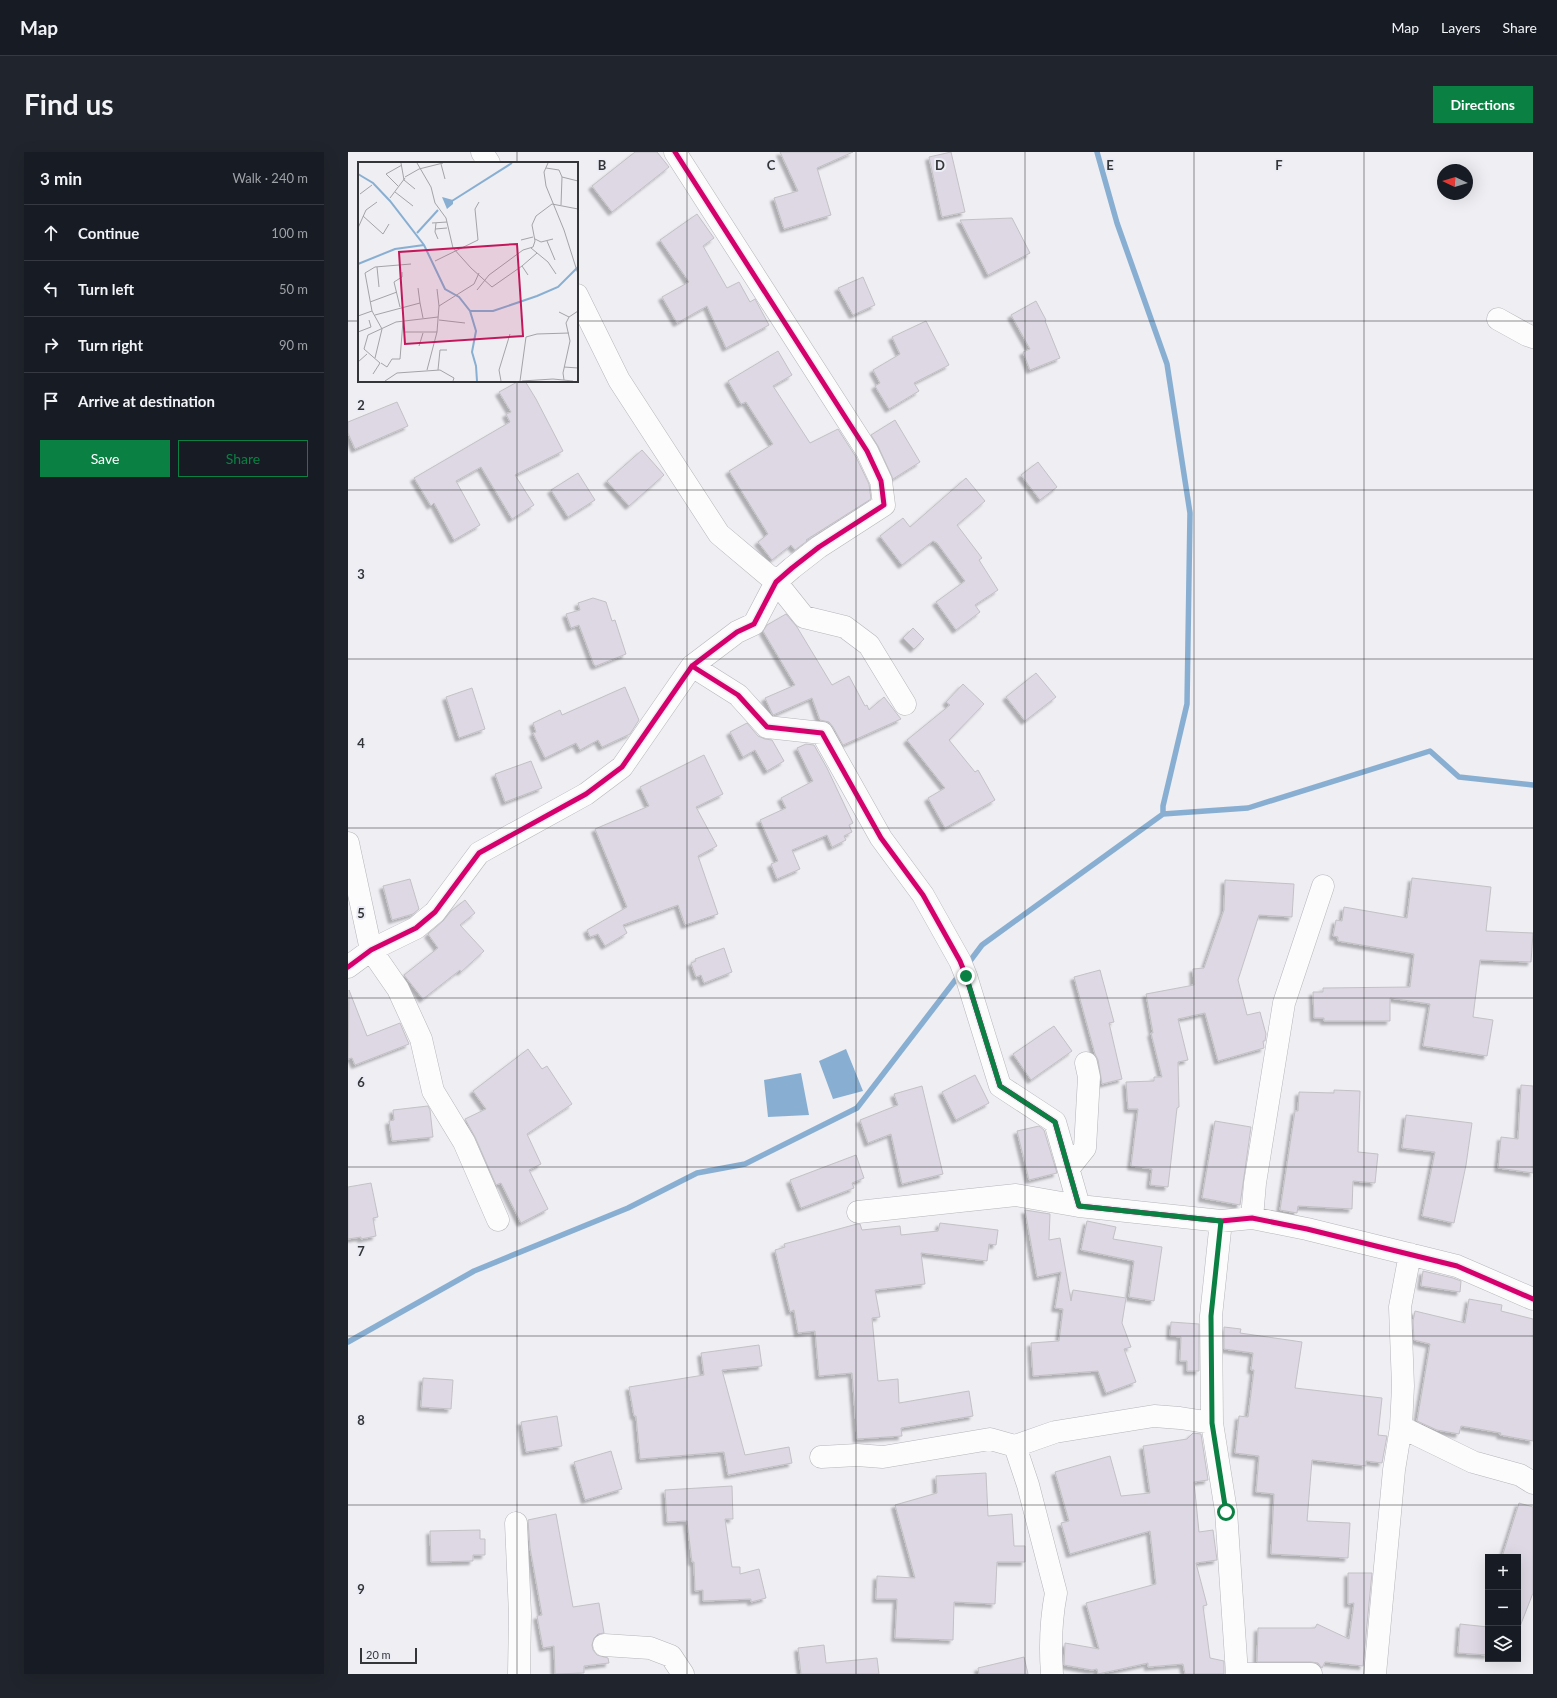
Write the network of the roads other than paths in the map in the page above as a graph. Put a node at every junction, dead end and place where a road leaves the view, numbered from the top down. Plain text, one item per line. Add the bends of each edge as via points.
1 (482, 152) edge
2 (675, 152) edge
3 (488, 162) edge
4 (578, 297) edge
5 (1498, 319) dead end
6 (1533, 337) edge
7 (776, 582) junction
8 (692, 666) junction
9 (905, 704) dead end
10 (348, 843) edge
11 (1323, 886) dead end
12 (371, 950) junction
13 (348, 967) edge
14 (1086, 1062) dead end
15 (1069, 1168) junction
16 (1079, 1206) junction
17 (858, 1212) dead end
18 (1252, 1218) junction
19 (498, 1220) dead end
20 (1221, 1221) junction
21 (1410, 1254) junction
22 (1533, 1299) edge
23 (1212, 1423) junction
24 (1401, 1428) junction
25 (1015, 1446) junction
26 (821, 1457) dead end
27 (1533, 1483) edge
28 (516, 1523) dead end
29 (604, 1645) dead end
30 (519, 1674) edge
31 (683, 1674) edge
32 (1052, 1674) edge
33 (1237, 1674) edge
34 (1311, 1674) edge
35 (1375, 1674) edge

1 - 3 street
2 - 7 street via 867,451 880,481 884,505 819,547
4 - 7 street via 619,380 719,534
5 - 6 street
7 - 8 street via 754,624 738,632
7 - 9 street via 804,617 845,627 869,645
8 - 12 street via 622,767 586,794 479,853 435,912 416,928
8 - 15 street via 738,695 767,727 822,733 881,838 923,895 963,969 1000,1086 1055,1122
10 - 12 street
11 - 18 street via 1284,1003 1255,1183
12 - 13 street
12 - 19 street via 398,989 421,1039 433,1091 464,1142
14 - 15 street via 1089,1077 1085,1148
15 - 16 street
16 - 17 street via 1016,1196
16 - 20 street
18 - 20 street
18 - 21 street
20 - 23 street via 1211,1316
21 - 22 street via 1457,1266
21 - 24 street via 1400,1307 1403,1386
23 - 25 street via 1154,1416 1055,1432
23 - 33 street via 1226,1512
24 - 27 street via 1473,1462 1520,1475
24 - 35 street via 1394,1470
25 - 26 street via 990,1439 883,1457
25 - 32 street via 1028,1484 1056,1593 1053,1606
28 - 30 street via 520,1614
29 - 31 street via 650,1648 671,1656
33 - 34 street

